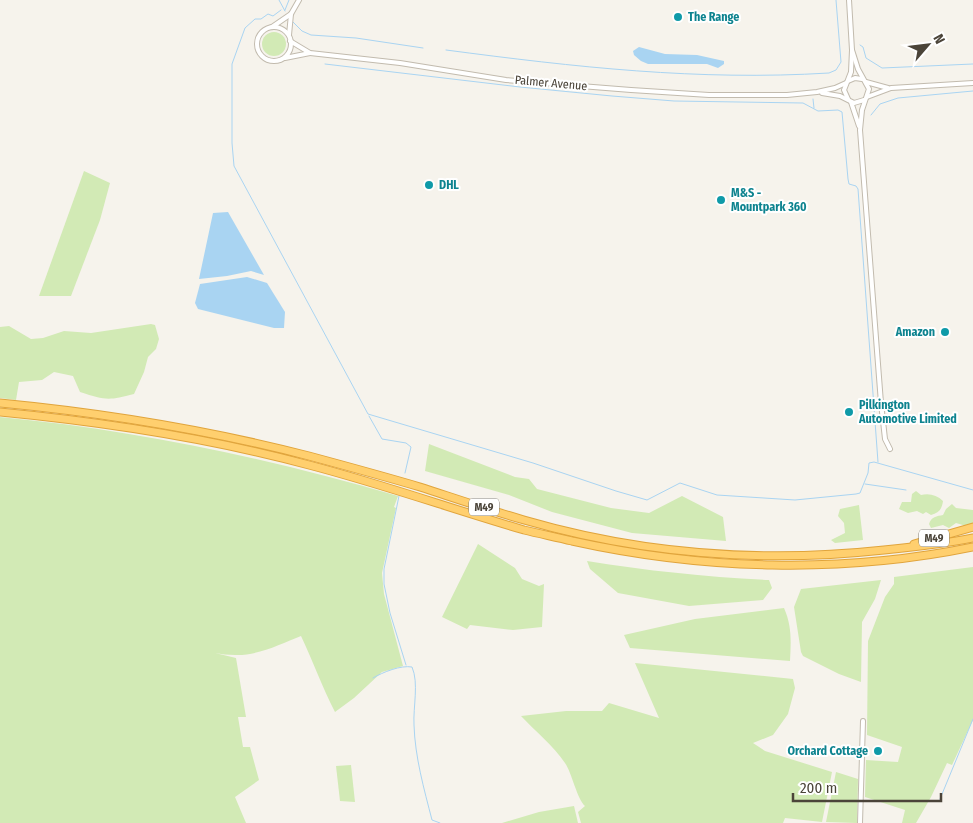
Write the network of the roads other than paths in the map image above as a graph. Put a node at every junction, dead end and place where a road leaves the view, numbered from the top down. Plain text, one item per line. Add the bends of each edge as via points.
1 (299, 0) edge
2 (849, 0) edge
3 (291, 14) junction
4 (272, 27) junction
5 (289, 38) junction
6 (852, 50) junction
7 (310, 53) junction
8 (282, 58) junction
9 (865, 81) junction
10 (846, 82) junction
11 (973, 83) edge
12 (891, 88) junction
13 (817, 92) junction
14 (866, 98) junction
15 (849, 100) junction
16 (860, 130) junction
17 (0, 403) edge
18 (0, 412) edge
19 (890, 449) dead end
20 (973, 527) edge
21 (973, 538) edge
22 (973, 547) edge
23 (895, 549) junction
24 (973, 551) edge
25 (926, 556) junction
26 (863, 721) dead end
27 (860, 823) edge

1 - 3 street
2 - 6 street
3 - 4 street
3 - 5 street
4 - 5 street via 282,30
4 - 8 street via 261,33 258,50 269,60
5 - 7 street, Palmer Avenue
5 - 8 street via 290,50
6 - 9 street
6 - 10 street
7 - 8 street
7 - 13 street, Palmer Avenue via 506,80 631,90 709,95
9 - 10 street via 855,78
9 - 12 street
9 - 14 street via 869,89
10 - 13 street
10 - 15 street via 844,93
11 - 12 street
12 - 14 street
13 - 15 street
14 - 15 street via 858,103
14 - 16 street
15 - 16 street
16 - 19 street via 881,403 885,439
17 - 23 highway, M49 via 119,418 255,443 417,486 525,520 650,546 776,557
18 - 25 highway, M49 via 117,426 253,451 406,492 526,530 648,555 777,565 839,564
20 - 23 highway, M49
21 - 23 highway, M49
22 - 25 highway, M49
24 - 25 highway, M49
26 - 27 street

